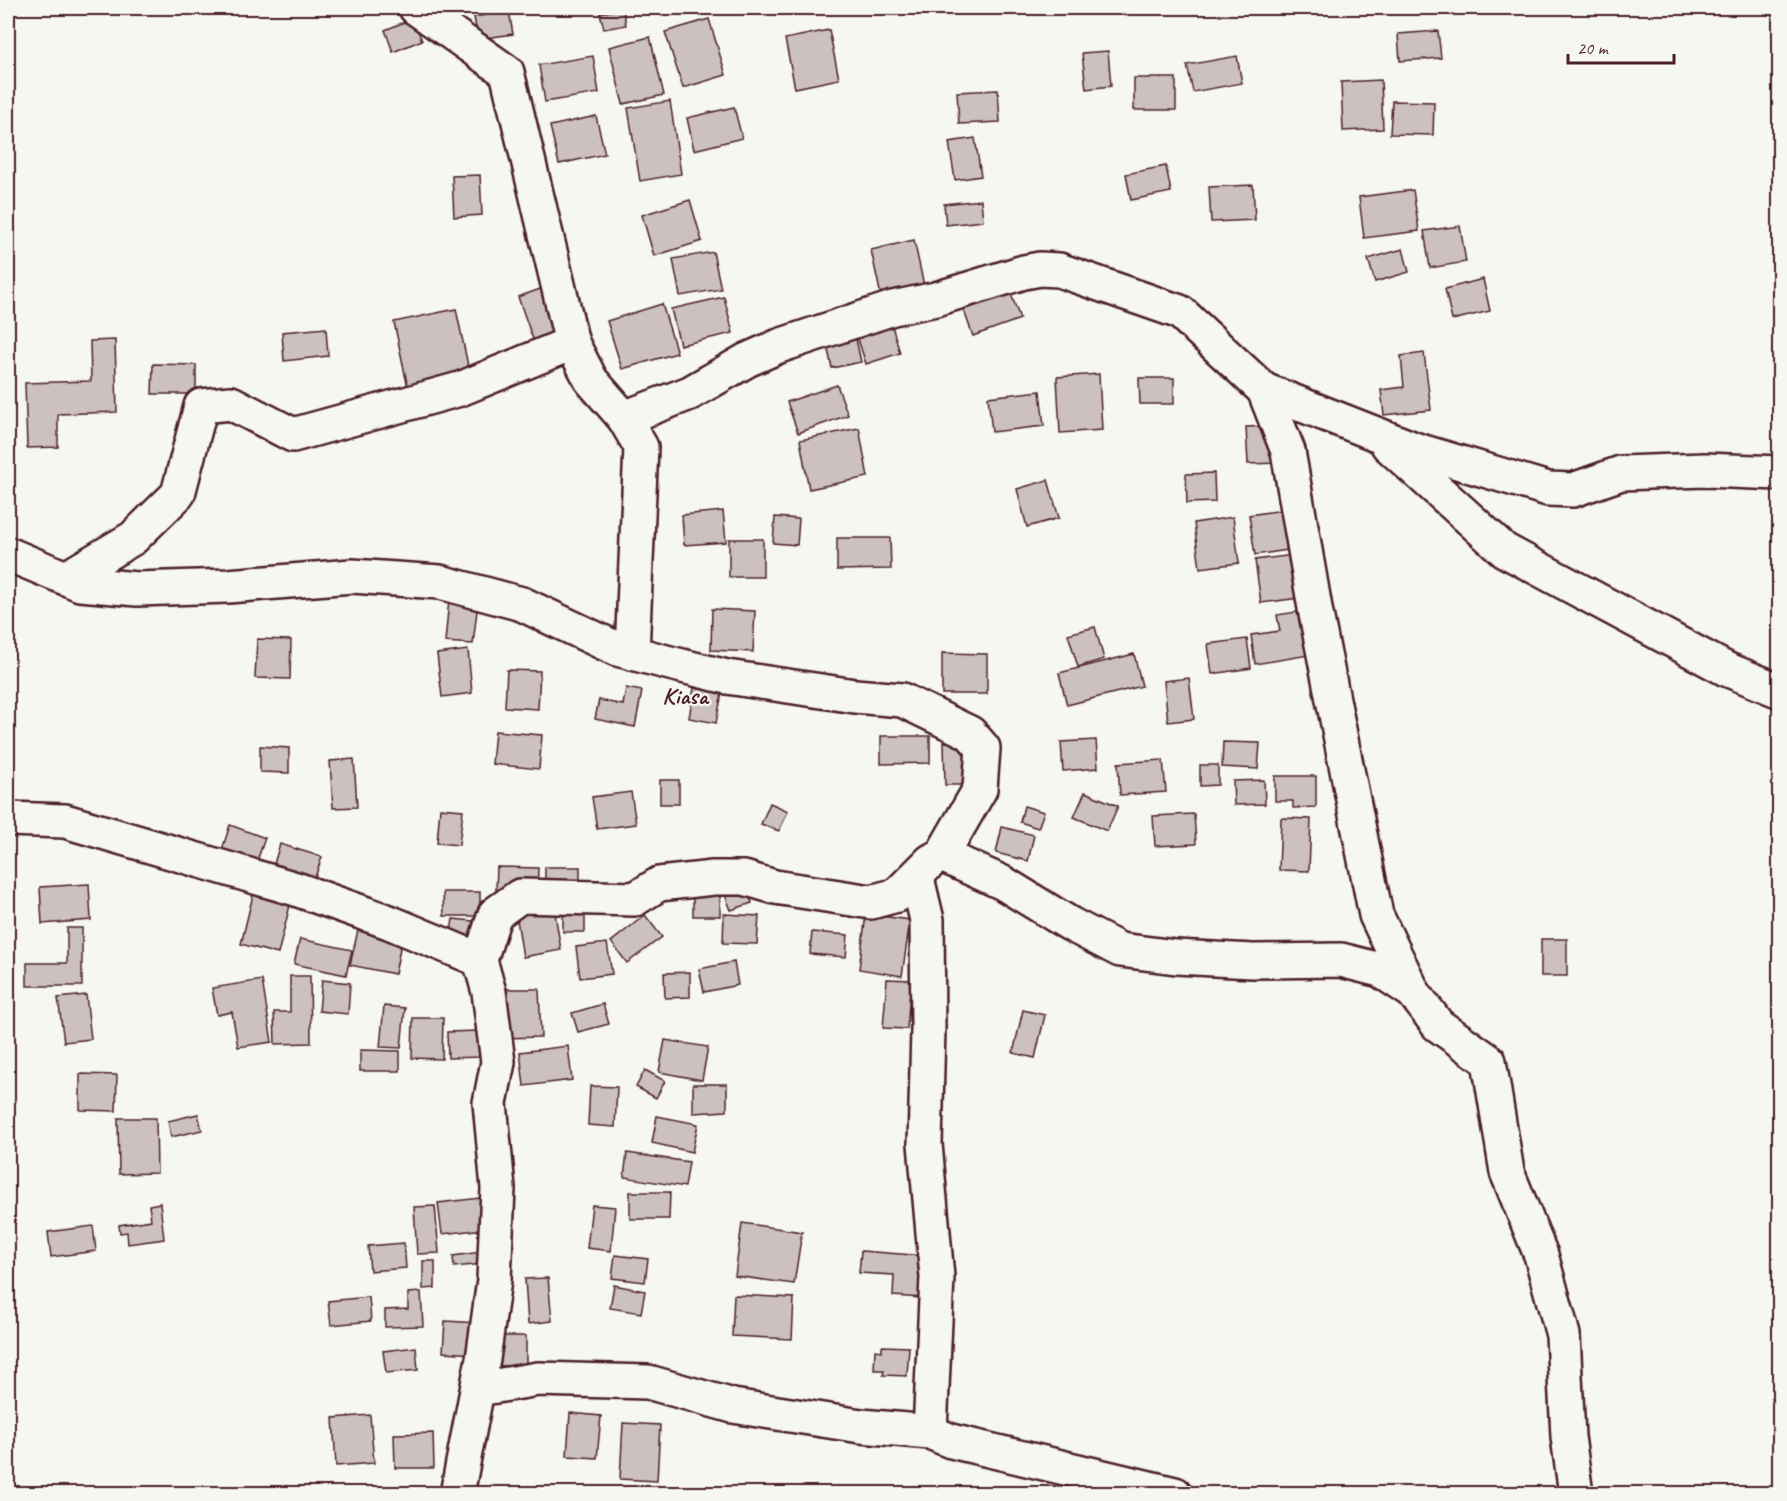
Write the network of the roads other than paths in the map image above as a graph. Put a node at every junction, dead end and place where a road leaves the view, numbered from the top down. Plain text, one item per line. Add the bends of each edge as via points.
1 (416, 8) edge
2 (572, 343) junction
3 (1264, 390) junction
4 (624, 418) junction
5 (1375, 433) junction
6 (1779, 473) edge
7 (8, 554) edge
8 (66, 578) junction
9 (632, 652) junction
10 (1779, 691) edge
11 (8, 819) edge
12 (942, 855) junction
13 (917, 878) junction
14 (480, 960) junction
15 (1413, 992) junction
16 (478, 1389) junction
17 (930, 1432) junction
18 (457, 1494) edge
19 (1175, 1494) edge
20 (1576, 1494) edge

1 - 2 street via 507,72
2 - 4 street via 591,380
2 - 8 street via 460,389 293,435 231,403 201,406 178,494 133,538
3 - 4 street via 1180,312 1059,270 1040,269 893,308 779,346 690,393
3 - 5 street
3 - 15 street via 1288,451 1376,915
4 - 9 street via 641,447
5 - 6 street via 1417,450 1548,489 1573,490 1621,473
5 - 10 street via 1504,550 1624,617
7 - 8 street
8 - 9 street via 80,584 137,589 352,576 440,582 522,604
9 - 12 street via 727,677 903,700 970,733 983,748 980,789
11 - 14 street via 65,821 296,889
12 - 13 street via 931,861
12 - 15 street via 1003,883 1120,950 1220,960 1341,960 1380,970
13 - 14 street via 897,895 871,902 775,887 744,878 658,884 635,899 520,896 495,914
13 - 17 street via 927,920 925,1144 937,1276
14 - 16 street via 489,992 498,1062 490,1102 498,1188 494,1280
15 - 20 street via 1438,1025 1489,1061 1507,1172 1541,1255 1563,1335 1568,1437
16 - 17 street via 538,1379 648,1382 733,1406 861,1426
16 - 18 street
17 - 19 street via 951,1441

